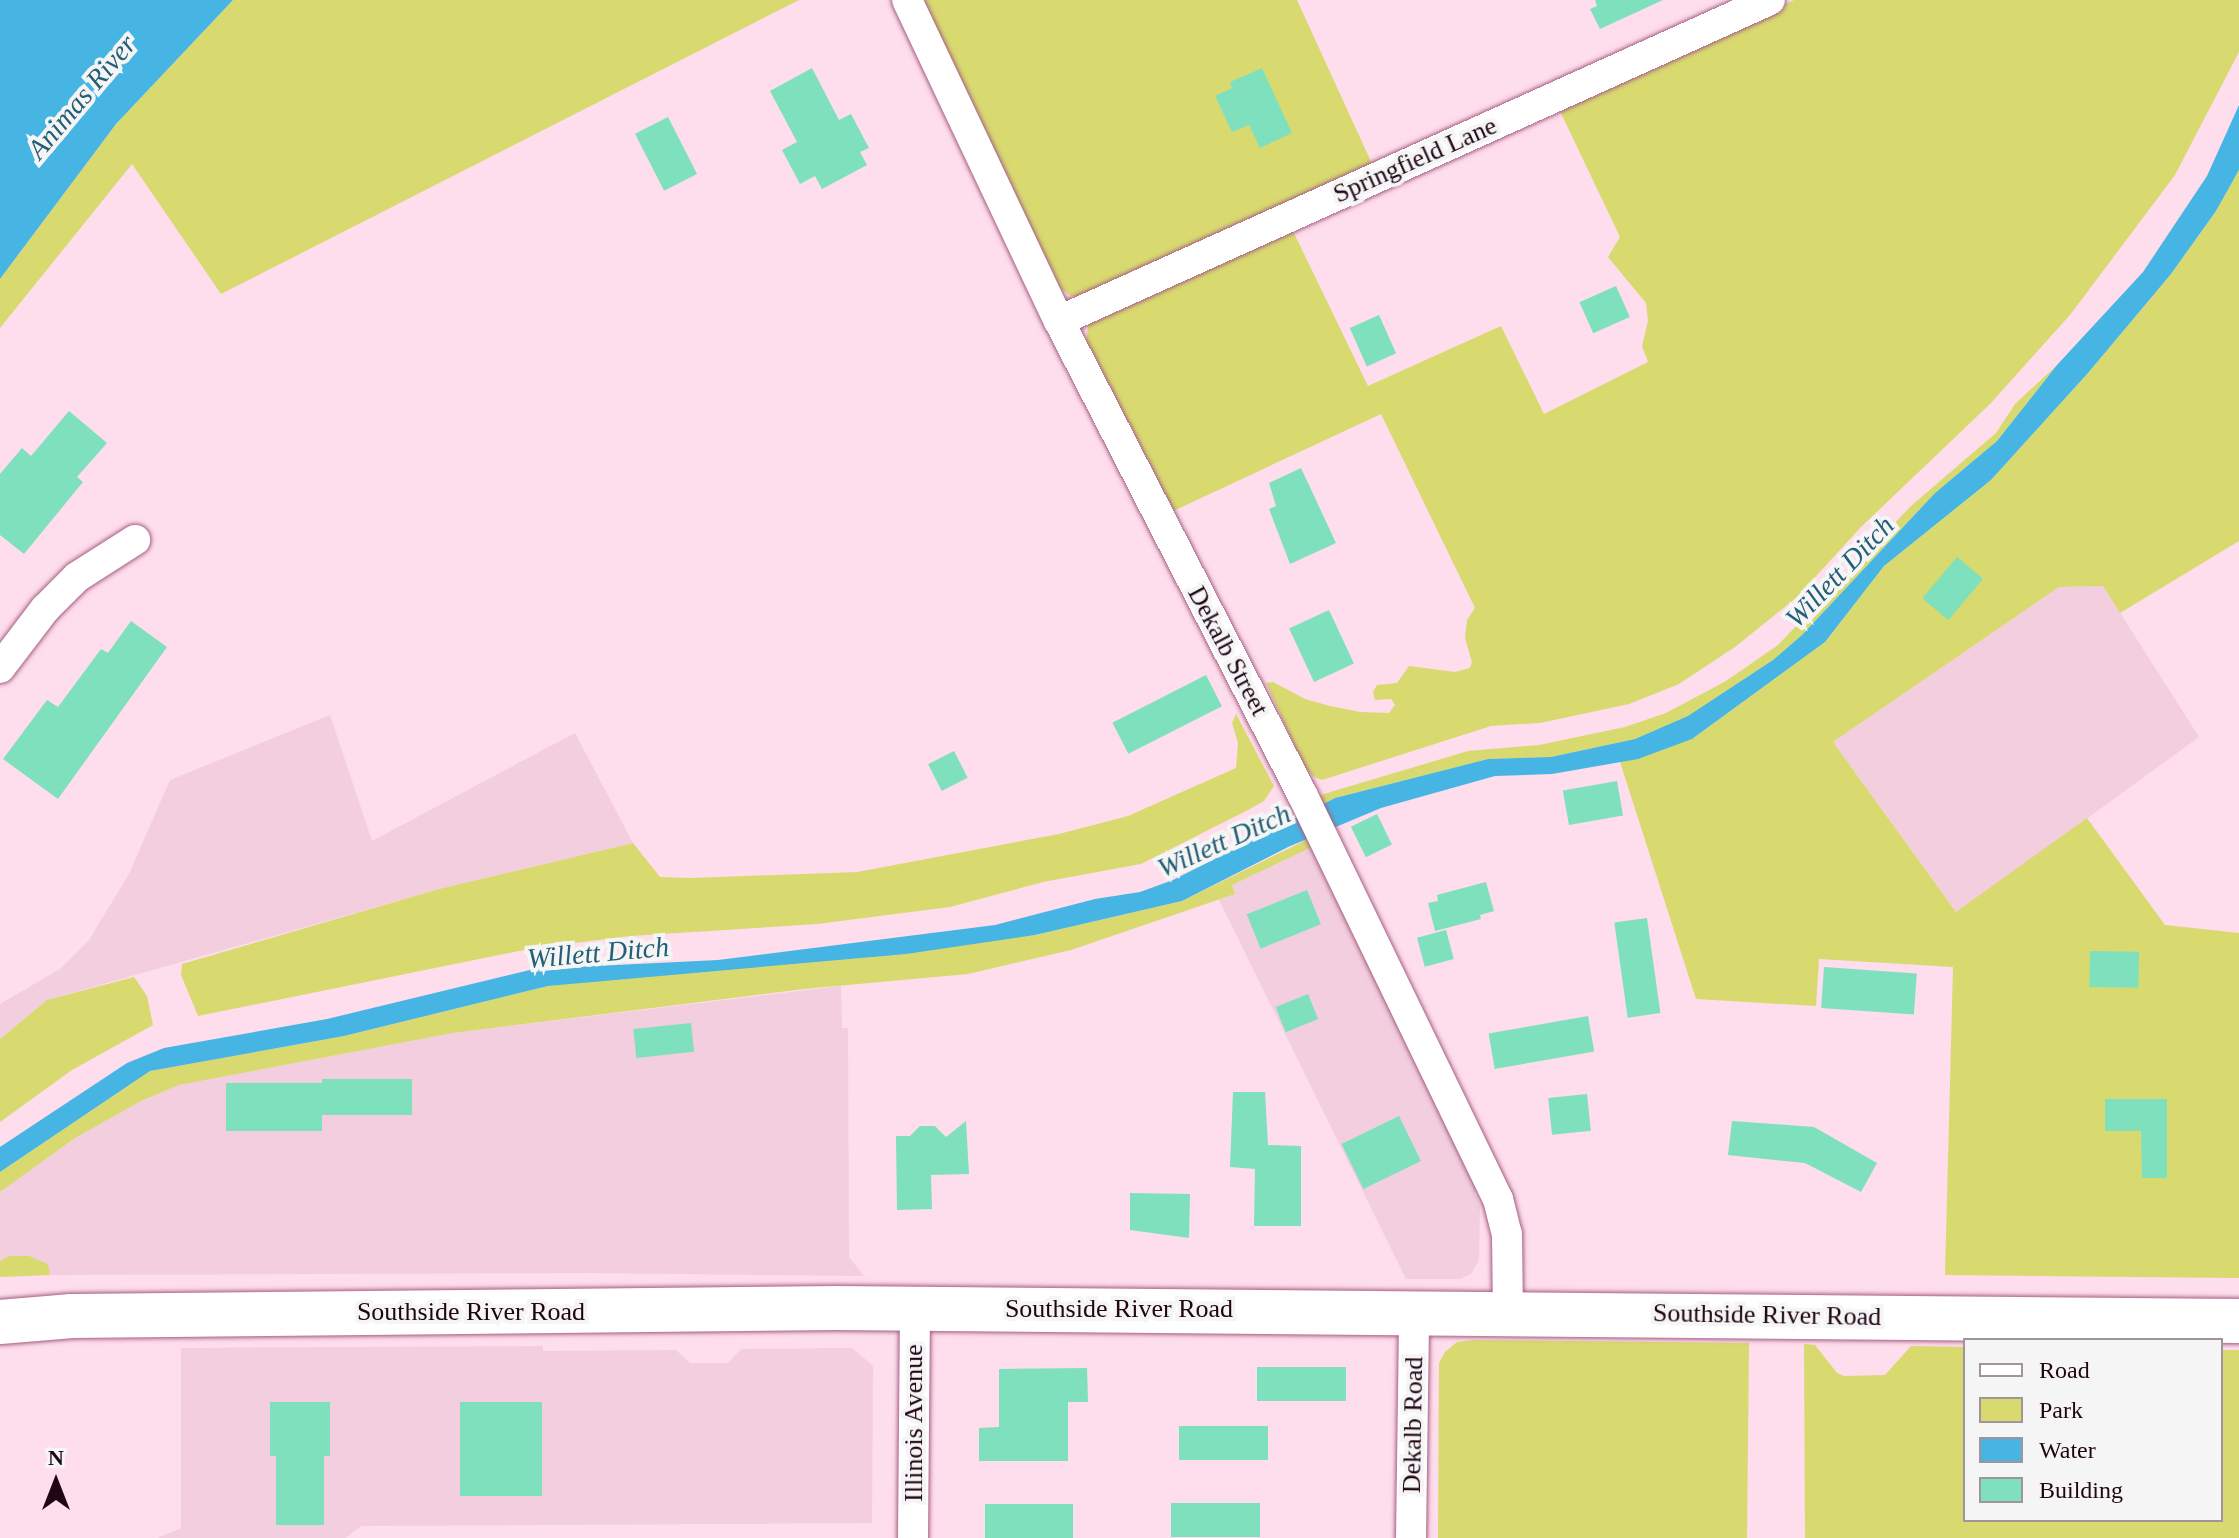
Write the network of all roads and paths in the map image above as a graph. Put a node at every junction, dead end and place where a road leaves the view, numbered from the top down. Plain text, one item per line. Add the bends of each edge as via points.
1 (907, 0) edge
2 (1770, 0) edge
3 (1059, 321) junction
4 (135, 540) dead end
5 (0, 668) edge
6 (915, 1308) junction
7 (1414, 1312) junction
8 (1508, 1312) junction
9 (2239, 1321) edge
10 (0, 1322) edge
11 (913, 1538) edge
12 (1411, 1538) edge

1 - 3 street, Dekalb Street
2 - 3 street, Springfield Lane
3 - 8 street, Dekalb Street via 1305,801 1498,1199 1507,1234
4 - 5 street via 77,577
6 - 7 main road, Southside River Road
6 - 10 main road, Southside River Road via 124,1315
6 - 11 street, Illinois Avenue
7 - 8 main road, Southside River Road
7 - 12 street, Dekalb Road
8 - 9 main road, Southside River Road

